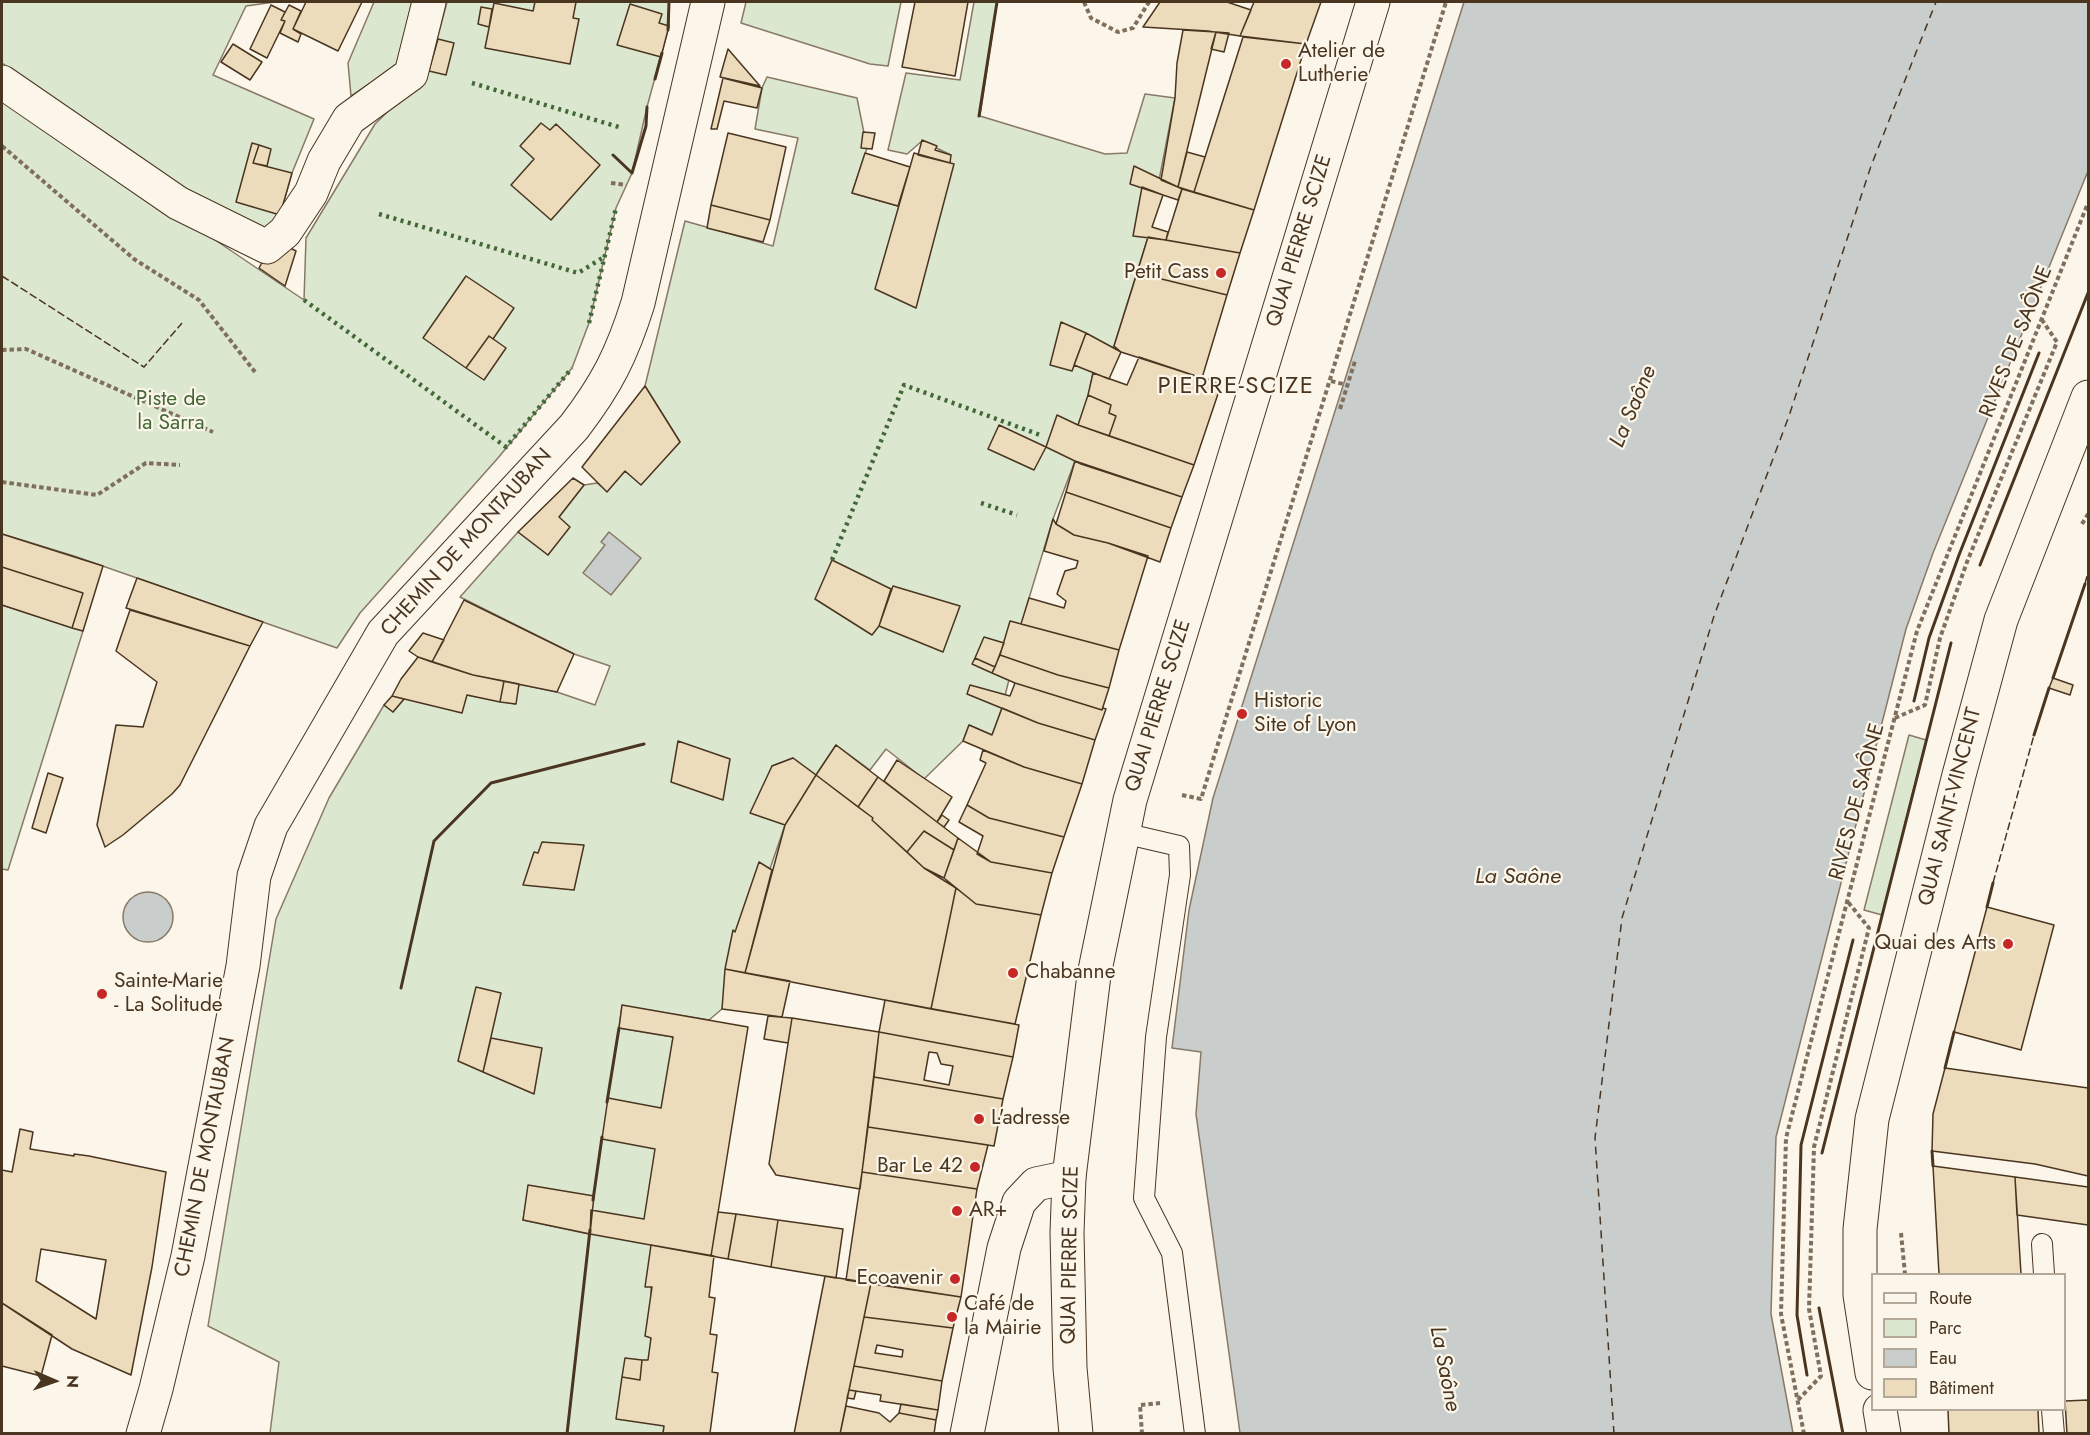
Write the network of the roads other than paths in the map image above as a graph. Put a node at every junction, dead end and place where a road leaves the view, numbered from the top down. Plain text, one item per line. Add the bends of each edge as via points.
1 (429, 2) edge
2 (708, 2) edge
3 (1373, 2) edge
4 (2, 82) edge
5 (2088, 397) edge
6 (1123, 833) junction
7 (1069, 1177) junction
8 (2042, 1244) dead end
9 (2044, 1273) edge
10 (1871, 1366) edge
11 (1880, 1411) edge
12 (2052, 1411) edge
13 (143, 1434) edge
14 (967, 1434) edge
15 (1076, 1434) edge
16 (1195, 1434) edge
17 (1884, 1434) edge
18 (2054, 1434) edge

1 - 4 main road via 411,74 349,119 324,161 311,193 285,232 267,247 178,203
2 - 13 main road, CHEMIN DE MONTAUBAN via 638,303 616,364 574,427 383,633 271,826 254,876 243,966 188,1256
3 - 6 main road, QUAI PIERRE SCIZE
5 - 10 main road, QUAI SAINT-VINCENT via 2001,620 1872,1119 1861,1219 1860,1295
6 - 7 main road, QUAI PIERRE SCIZE via 1094,975
6 - 16 lane via 1179,846 1180,875 1156,1037 1144,1198 1172,1253
7 - 14 main road via 1036,1184 1019,1202 1004,1248
7 - 15 main road, QUAI PIERRE SCIZE via 1070,1368
8 - 9 lane
11 - 17 main road
12 - 18 lane

